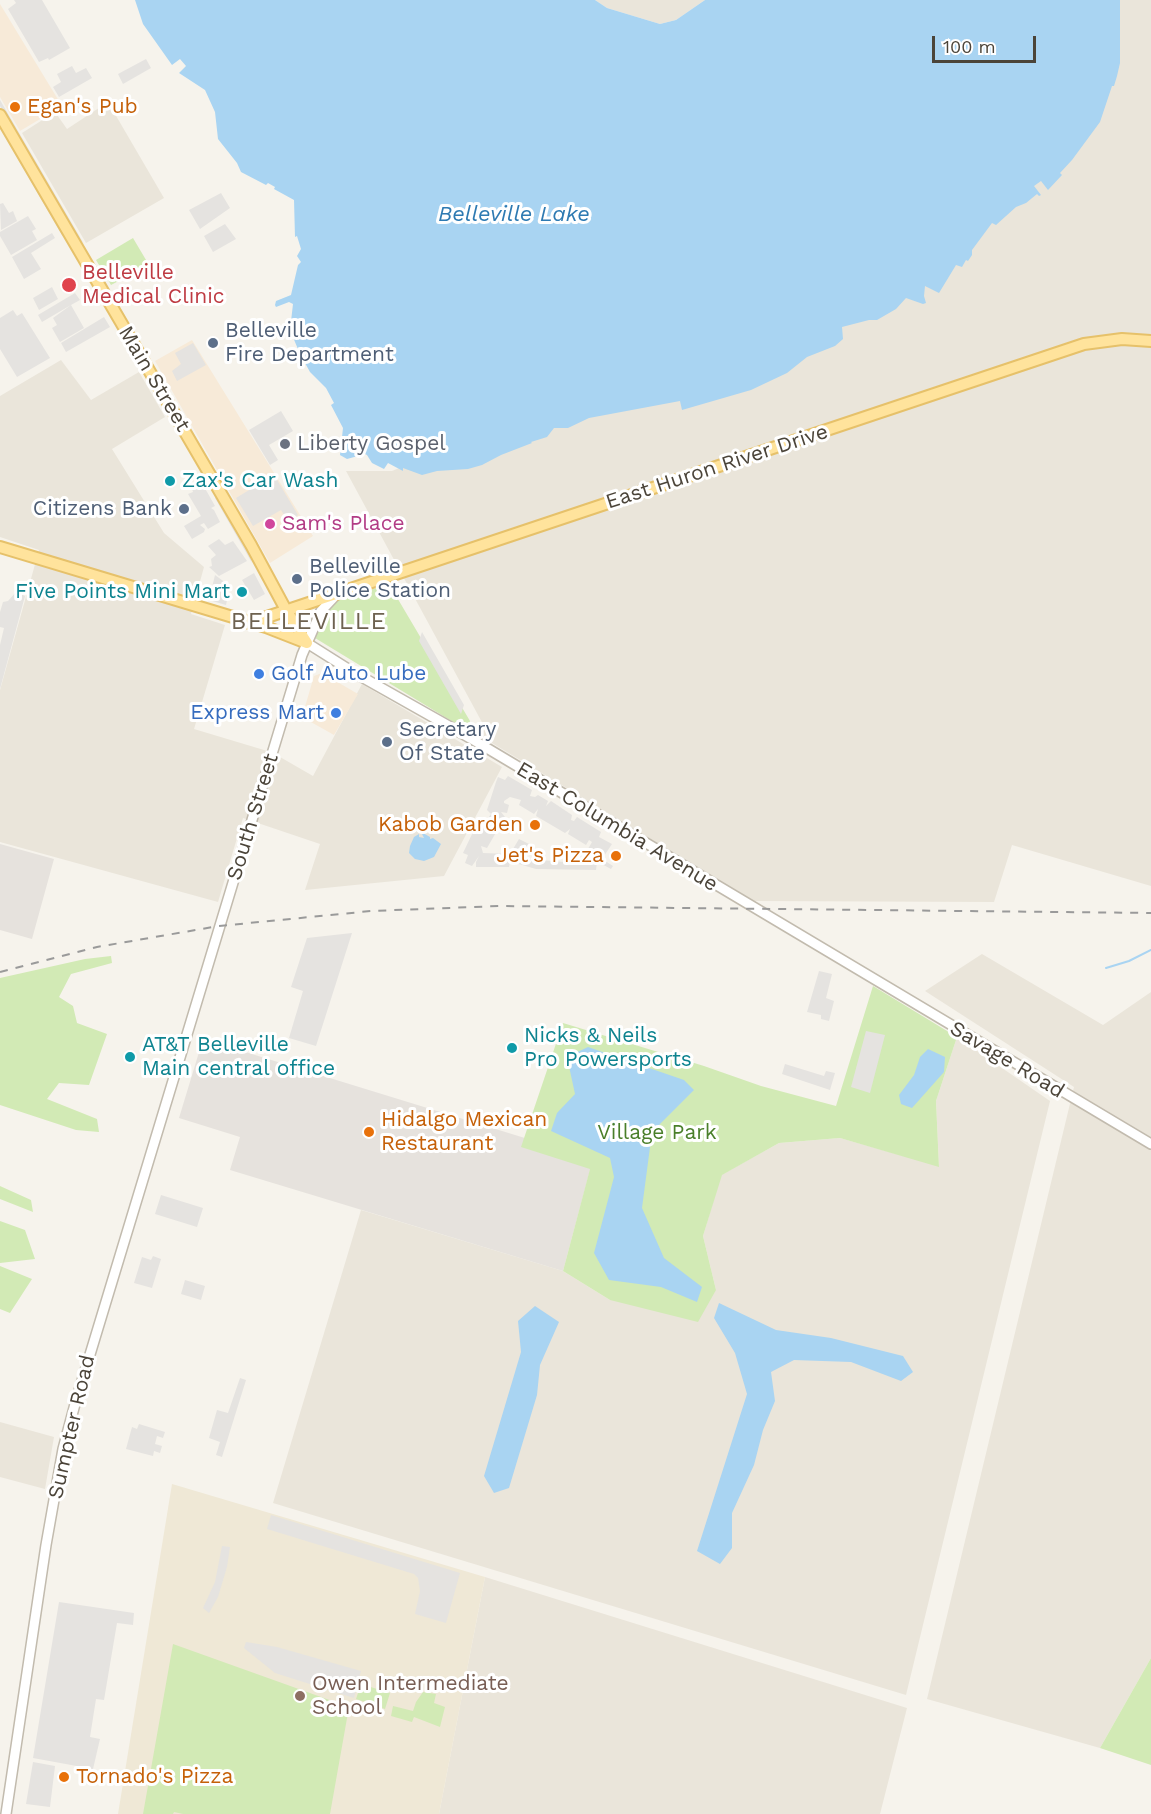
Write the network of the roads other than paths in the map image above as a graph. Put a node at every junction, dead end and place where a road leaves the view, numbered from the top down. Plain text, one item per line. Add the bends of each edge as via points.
1 (0, 115) edge
2 (1151, 341) edge
3 (0, 548) edge
4 (339, 592) junction
5 (286, 610) junction
6 (249, 623) junction
7 (307, 643) junction
8 (864, 975) joint
9 (182, 1049) joint
10 (1151, 1144) edge
11 (6, 1814) edge

1 - 5 main road, Main Street
2 - 4 main road, East Huron River Drive via 1122,339 1084,344
3 - 6 main road
4 - 5 main road, East Huron River Drive
4 - 7 street, South Street via 321,611
5 - 6 main road, East Huron River Drive
5 - 7 main road, Main Street
6 - 7 main road
7 - 8 street, East Columbia Avenue
7 - 9 street, South Street
8 - 10 street, Savage Road
9 - 11 street, Sumpter Road via 63,1449

